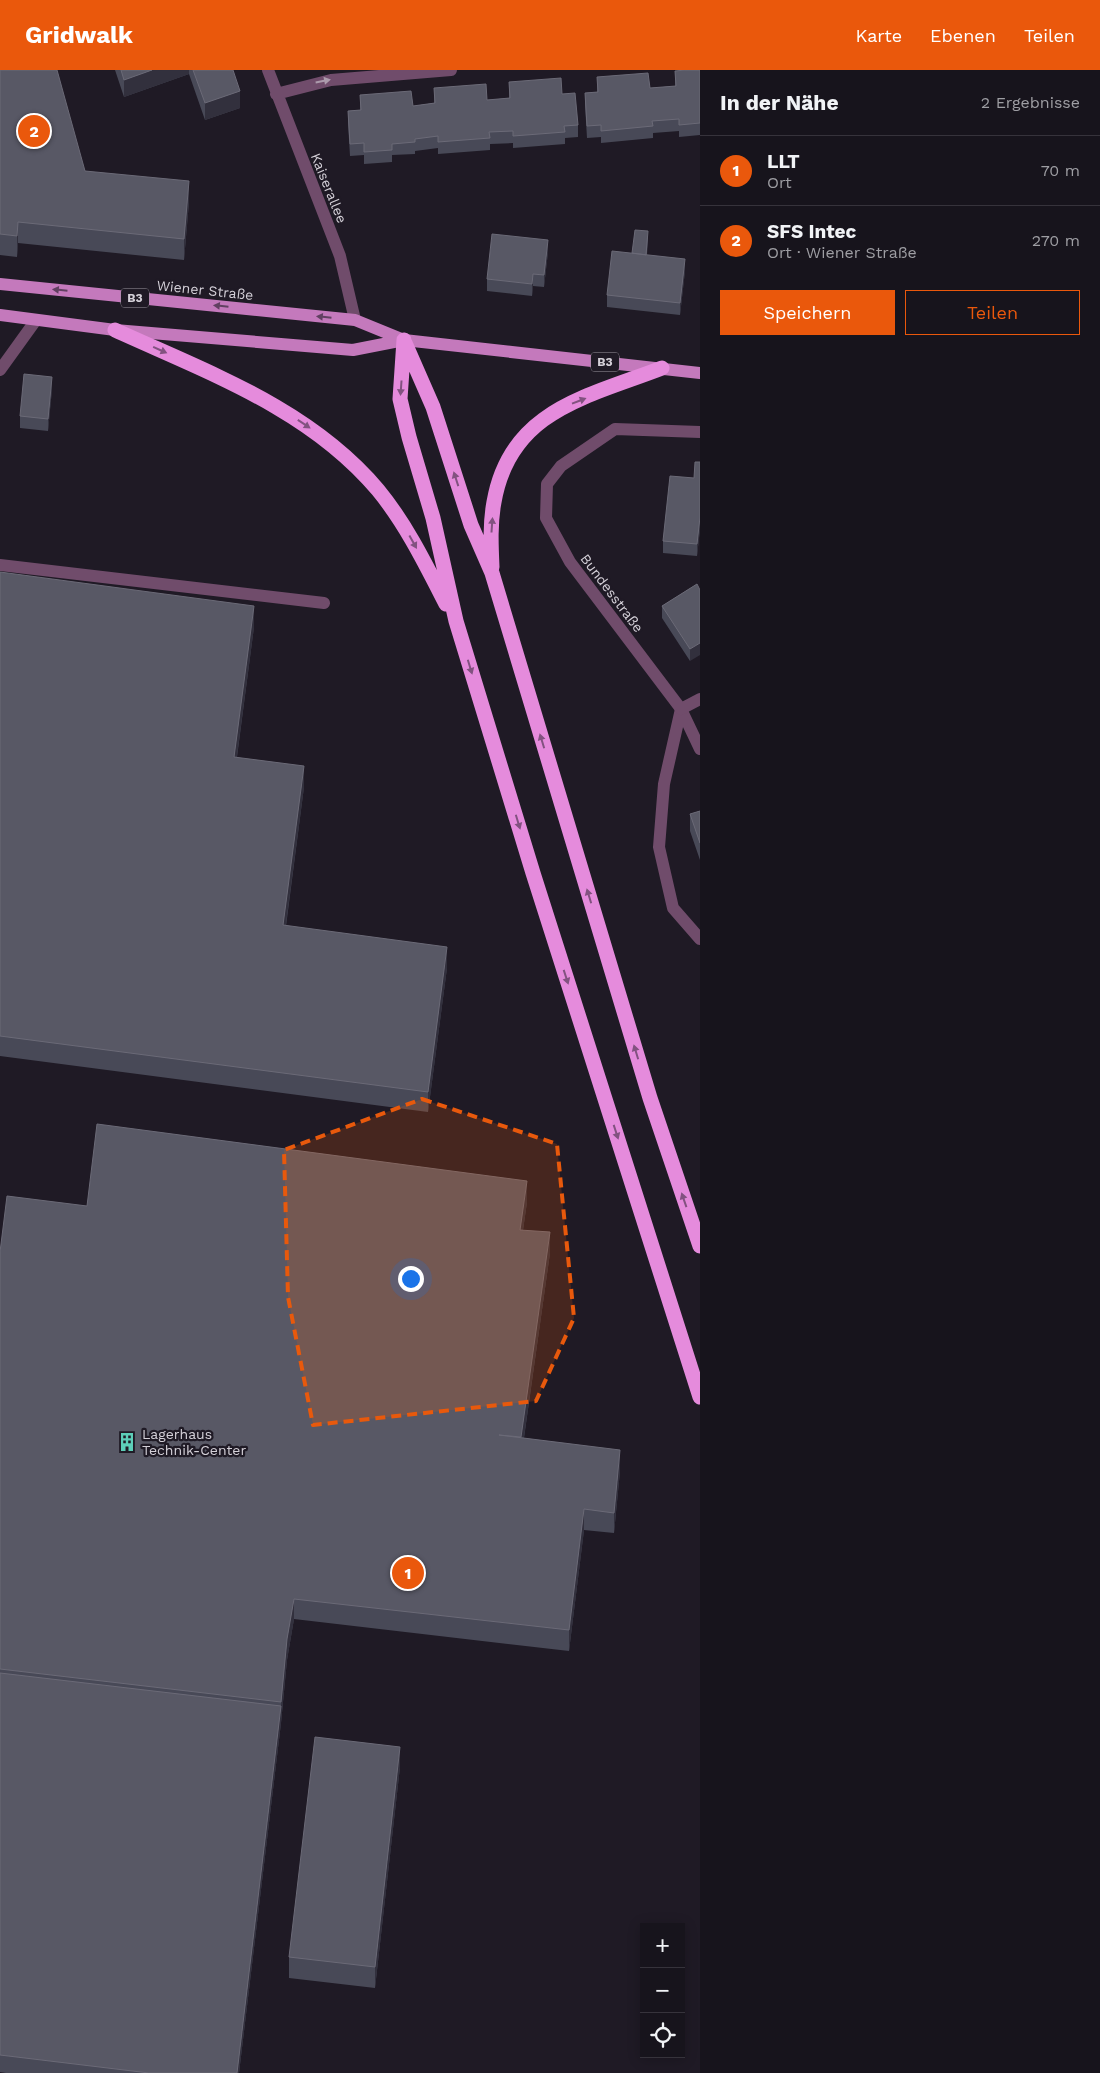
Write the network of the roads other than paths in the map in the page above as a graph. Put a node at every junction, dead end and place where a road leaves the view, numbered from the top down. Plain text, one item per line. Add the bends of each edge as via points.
1 (268, 70) edge
2 (451, 70) edge
3 (276, 94) junction
4 (0, 284) edge
5 (0, 316) edge
6 (36, 320) junction
7 (354, 320) junction
8 (115, 330) junction
9 (404, 340) junction
10 (662, 368) junction
11 (0, 370) edge
12 (700, 373) edge
13 (700, 432) edge
14 (0, 566) edge
15 (492, 573) junction
16 (324, 603) dead end
17 (456, 621) junction
18 (700, 700) edge
19 (681, 709) junction
20 (700, 749) edge
21 (700, 939) edge
22 (700, 1246) edge
23 (700, 1396) edge

1 - 3 street, Kaiserallee
3 -> 2 street via 331,80
3 - 7 street, Kaiserallee via 340,256
7 -> 4 main road, Wiener Straße / B3
5 - 6 main road, Wiener Straße / B3
6 - 8 main road, Wiener Straße / B3
6 - 11 street
7 - 9 main road, Wiener Straße / B3
8 - 9 main road, Wiener Straße / B3 via 353,350
8 -> 17 highway via 264,398 348,457 379,491 410,536
9 - 10 main road, Wiener Straße / B3
15 -> 9 highway via 471,525 433,407
9 -> 17 highway via 400,399
10 - 12 main road, Wiener Straße / B3
15 -> 10 highway via 491,529 497,487 509,457 524,434 567,405
13 - 19 street, Bundesstraße via 615,429 561,466 547,484 546,518 570,562
14 - 16 street
22 -> 15 highway via 650,1098
17 -> 23 highway
18 - 19 street
19 - 20 street, Bundesstraße
19 - 21 street via 664,784 659,847 673,908

